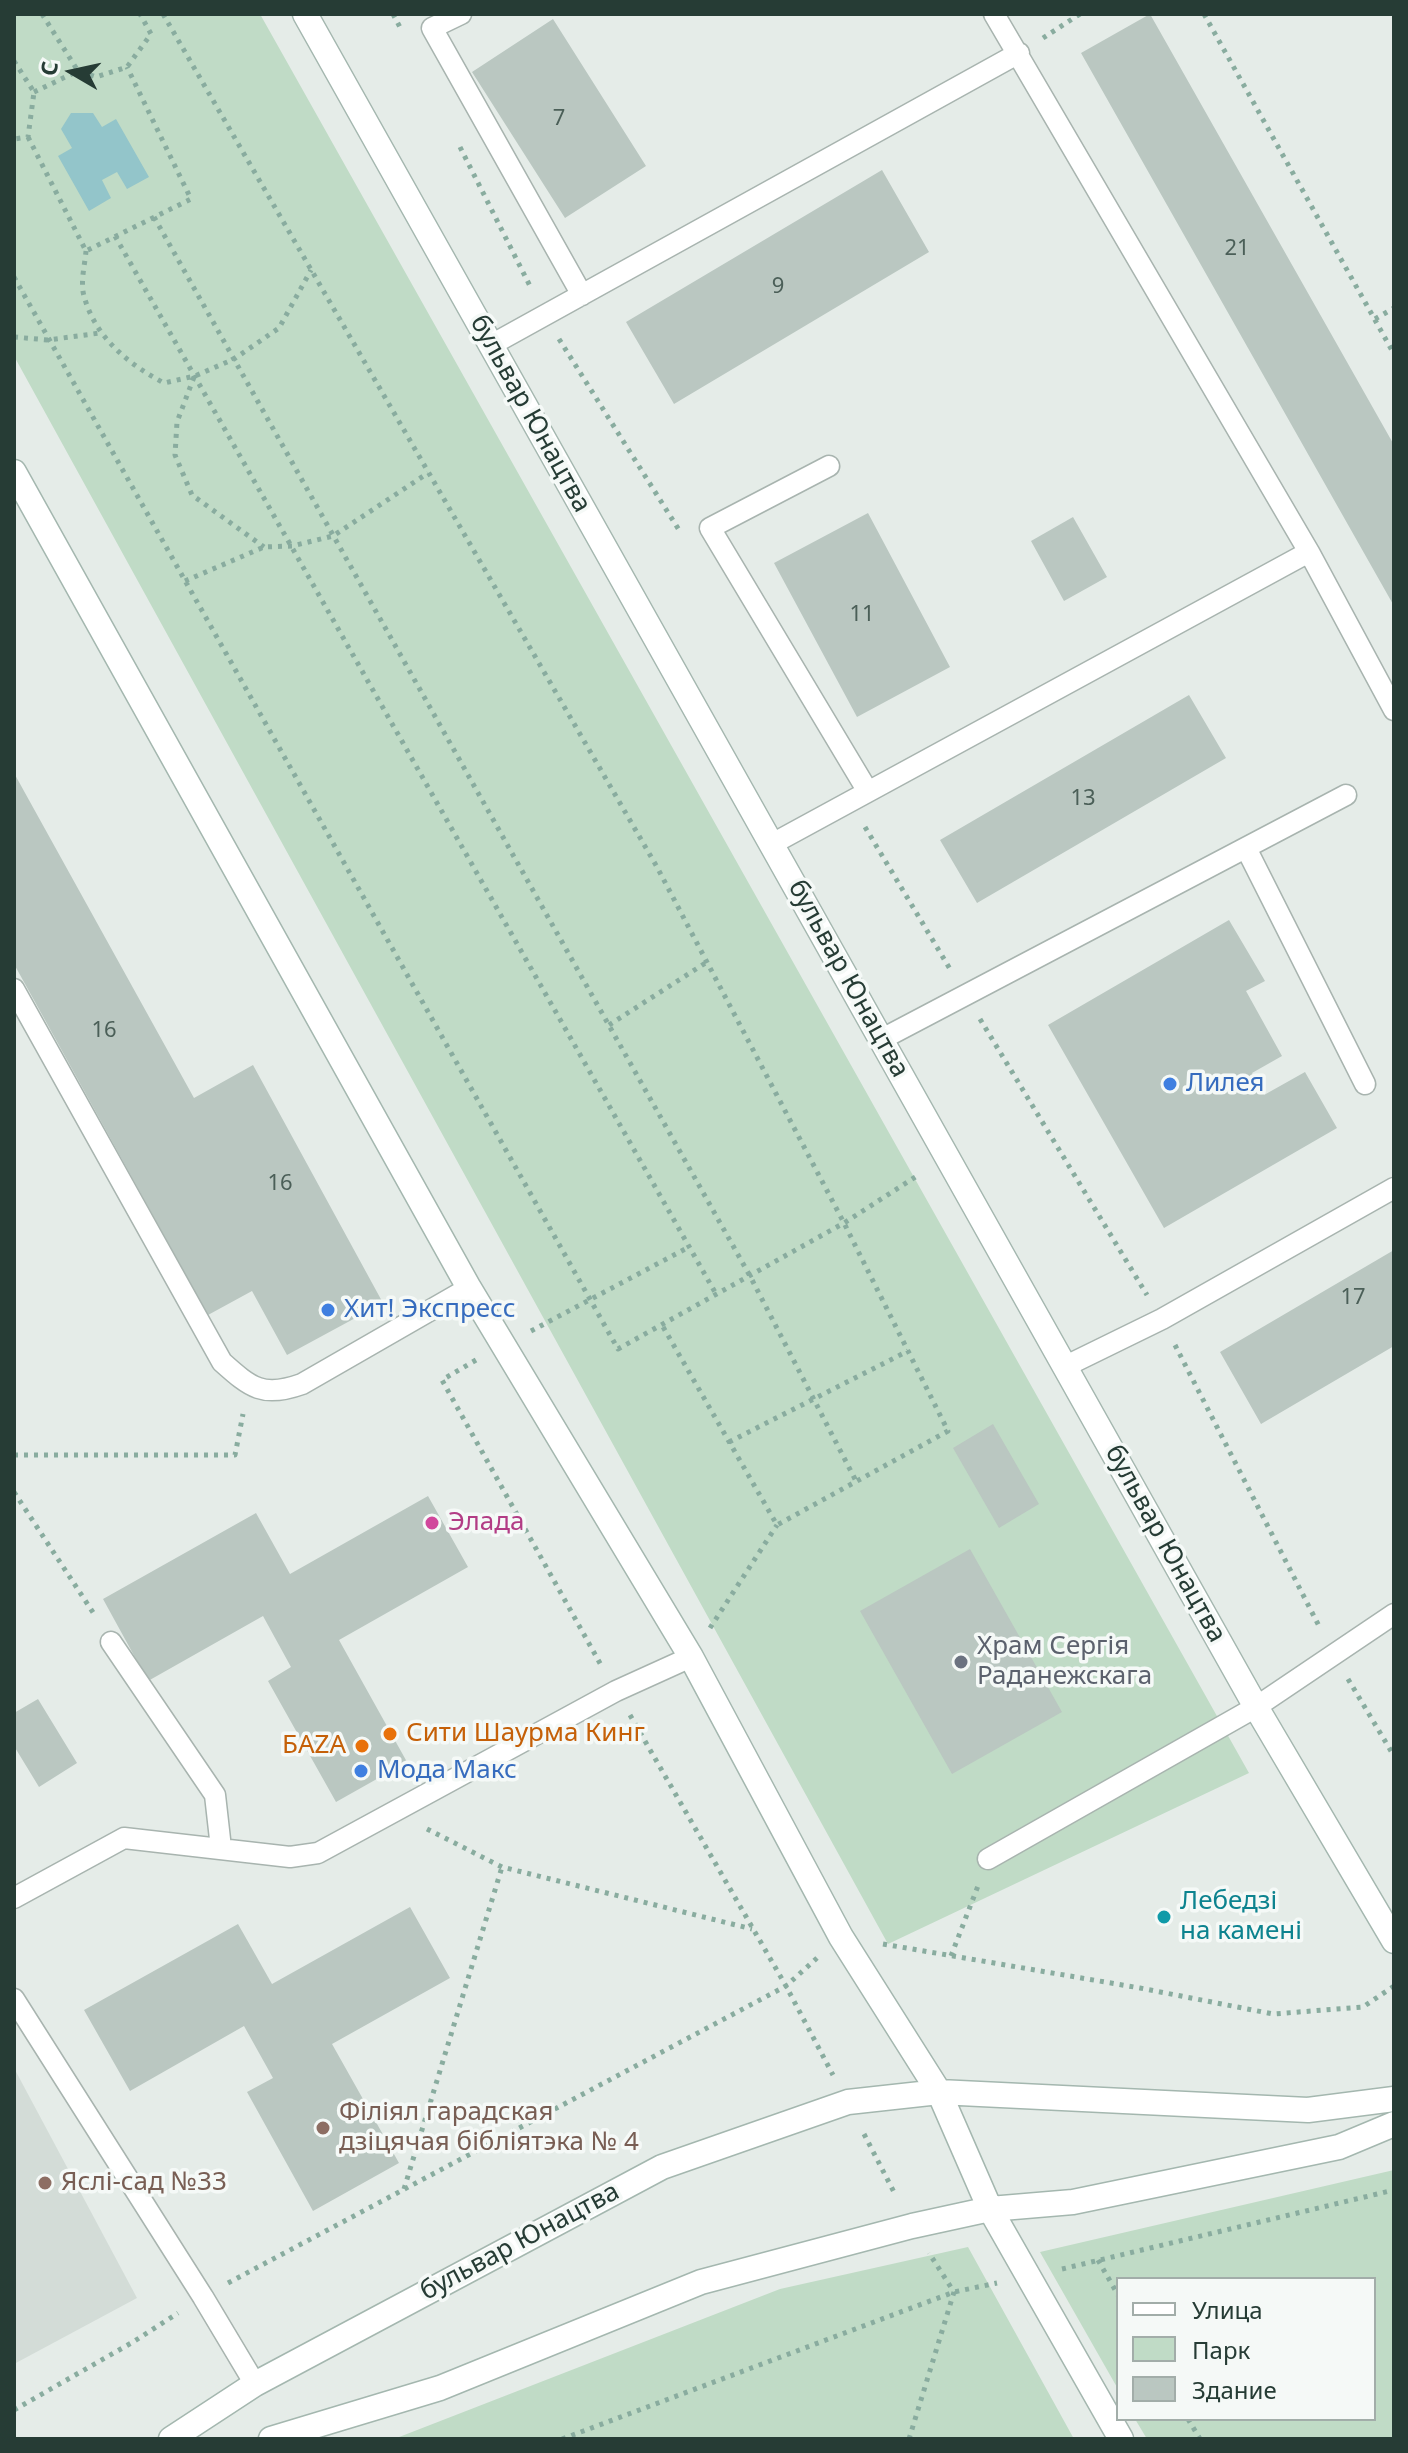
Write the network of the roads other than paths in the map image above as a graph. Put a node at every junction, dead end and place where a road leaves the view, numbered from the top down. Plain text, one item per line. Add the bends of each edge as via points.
1 (305, 14) edge
2 (461, 14) edge
3 (994, 14) edge
4 (1019, 53) junction
5 (582, 295) junction
6 (491, 345) junction
7 (829, 466) dead end
8 (14, 472) edge
9 (1309, 552) junction
10 (1394, 710) edge
11 (867, 790) junction
12 (1346, 795) dead end
13 (772, 844) junction
14 (1246, 848) junction
15 (14, 989) edge
16 (882, 1039) junction
17 (1365, 1084) dead end
18 (1394, 1188) edge
19 (469, 1288) junction
20 (1066, 1366) junction
21 (1394, 1614) edge
22 (111, 1642) road end
23 (691, 1657) junction
24 (1256, 1707) junction
25 (221, 1848) junction
26 (988, 1859) road end
27 (14, 1898) edge
28 (1394, 1941) edge
29 (14, 1999) edge
30 (939, 2092) junction
31 (1394, 2099) edge
32 (1394, 2124) edge
33 (990, 2209) junction
34 (255, 2384) junction
35 (171, 2439) edge
36 (271, 2439) edge
37 (1121, 2439) edge

1 - 6 street, бульвар Юнацтва
2 - 5 lane via 432,28
3 - 4 lane
4 - 5 lane
4 - 9 lane
5 - 6 lane
6 - 13 street, бульвар Юнацтва
7 - 11 lane via 710,528
8 - 19 street
9 - 10 lane
9 - 11 lane
11 - 13 lane
12 - 14 lane
13 - 16 street, бульвар Юнацтва
14 - 16 lane
14 - 17 lane
15 - 19 lane via 222,1362 248,1386 265,1391 302,1384
16 - 20 street, бульвар Юнацтва
18 - 20 lane via 1162,1319
19 - 23 street
20 - 24 street, бульвар Юнацтва
21 - 24 lane
22 - 25 lane via 215,1795
23 - 25 lane via 616,1691 318,1853 290,1857
23 - 30 street via 841,1937
24 - 26 lane
24 - 28 street, бульвар Юнацтва
25 - 27 lane via 124,1838
29 - 34 lane
30 - 31 street, бульвар Юнацтва via 1308,2110
30 - 33 street
30 - 34 street, бульвар Юнацтва via 848,2102 662,2167
32 - 33 street via 1339,2147 1073,2202
33 - 36 street via 701,2282 440,2388
33 - 37 street
34 - 35 street, бульвар Юнацтва

